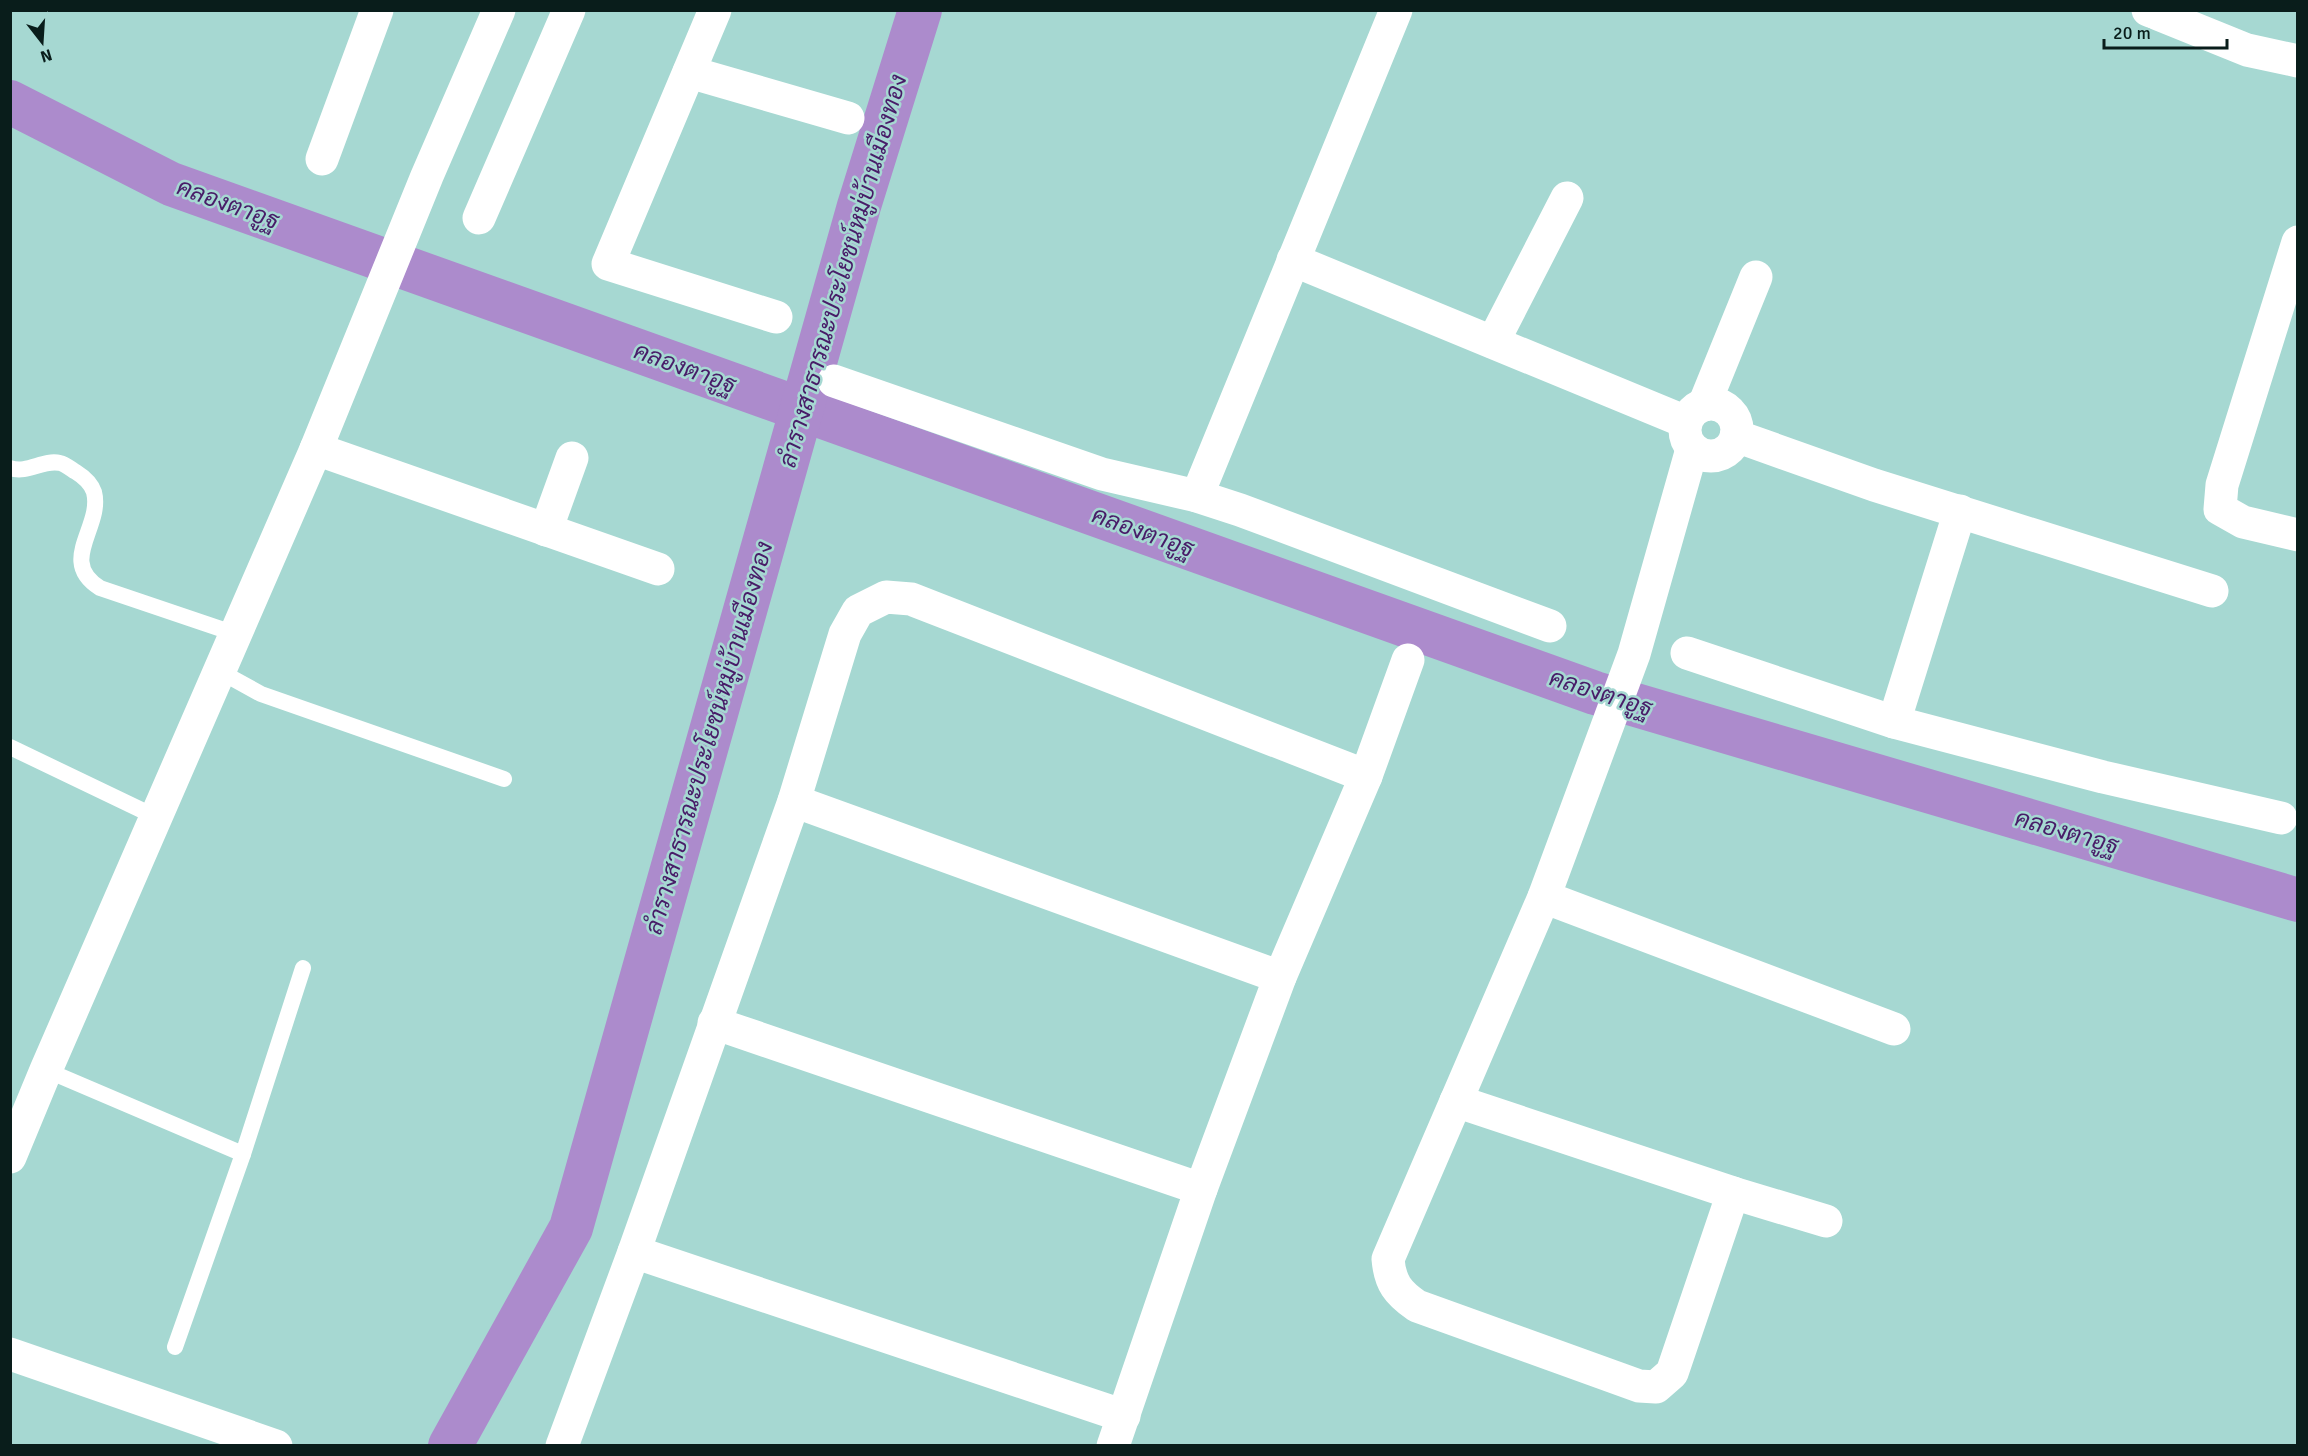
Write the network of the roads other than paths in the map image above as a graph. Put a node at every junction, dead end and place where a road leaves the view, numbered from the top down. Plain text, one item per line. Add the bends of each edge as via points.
1 (499, 10) edge
2 (569, 10) edge
3 (715, 10) edge
4 (1396, 10) edge
5 (2148, 10) edge
6 (373, 12) edge
7 (2298, 61) edge
8 (689, 72) junction
9 (848, 118) dead end
10 (322, 159) dead end
11 (1566, 198) dead end
12 (479, 218) dead end
13 (2298, 242) edge
14 (1293, 260) junction
15 (1756, 277) dead end
16 (776, 317) dead end
17 (1492, 342) junction
18 (834, 381) dead end
19 (1694, 425) junction
20 (1736, 436) junction
21 (316, 449) junction
22 (572, 458) dead end
23 (10, 468) edge
24 (1197, 496) junction
25 (1960, 511) junction
26 (546, 530) junction
27 (2298, 535) edge
28 (658, 569) dead end
29 (2212, 591) dead end
30 (1550, 626) dead end
31 (236, 634) junction
32 (1687, 653) dead end
33 (1408, 660) dead end
34 (221, 672) junction
35 (1894, 722) junction
36 (10, 747) edge
37 (1366, 776) junction
38 (504, 779) dead end
39 (794, 801) junction
40 (156, 817) junction
41 (2281, 818) dead end
42 (1544, 897) junction
43 (303, 968) dead end
44 (1280, 977) junction
45 (714, 1023) junction
46 (1894, 1029) dead end
47 (46, 1070) junction
48 (1456, 1101) junction
49 (243, 1154) junction
50 (10, 1157) edge
51 (1201, 1189) junction
52 (1733, 1193) junction
53 (1826, 1221) dead end
54 (634, 1252) junction
55 (176, 1347) dead end
56 (10, 1354) edge
57 (1118, 1431) edge
58 (276, 1446) edge
59 (562, 1446) edge

1 - 21 street
2 - 12 street
3 - 8 street
4 - 14 street
5 - 7 street via 2247,50
6 - 10 street
8 - 9 street
8 - 16 street via 608,264
11 - 17 street
13 - 27 street via 2222,485 2220,508 2242,522
14 - 17 street
14 - 24 street
15 - 19 street
17 - 19 street
18 - 24 street via 1102,474
19 - 20 street via 1722,406 1737,428
19 - 20 street via 1701,455 1723,453
19 - 42 street via 1634,654
20 - 25 street
21 - 26 street
21 - 31 street
22 - 26 street
23 - 31 lane via 33,469 61,463 86,478 94,491 95,506 83,549 82,571 87,580 100,588
24 - 30 street
25 - 29 street
25 - 35 street
26 - 28 street
31 - 34 street
32 - 35 street
33 - 37 street
34 - 38 lane via 261,694
34 - 40 street
35 - 41 street via 2103,777
36 - 40 lane
37 - 39 street via 912,600 886,597 858,611 845,634
37 - 44 street
39 - 44 street
39 - 45 street
40 - 47 street
42 - 46 street
42 - 48 street
43 - 49 lane
44 - 51 street
45 - 51 street
45 - 54 street
47 - 49 lane
47 - 50 street
48 - 52 street
48 - 52 street via 1388,1259 1389,1276 1395,1286 1417,1306 1639,1386 1656,1387 1672,1373
49 - 55 lane
51 - 57 street
52 - 53 street
54 - 57 street
54 - 59 street
56 - 58 street

